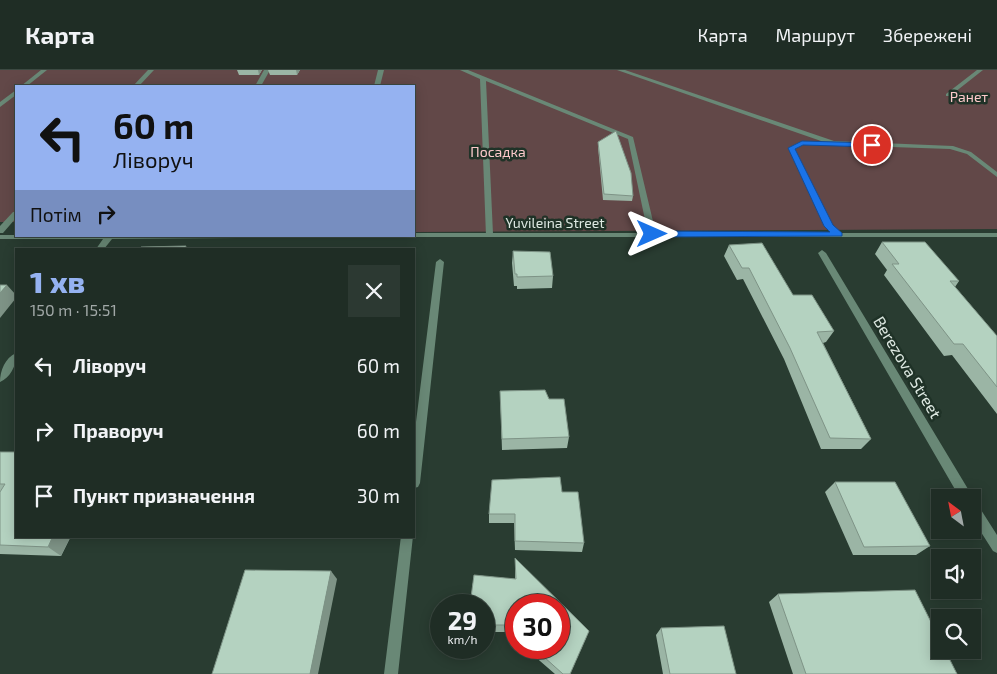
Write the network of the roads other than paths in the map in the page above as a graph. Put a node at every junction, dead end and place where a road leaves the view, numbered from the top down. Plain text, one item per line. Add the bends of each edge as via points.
1 (44, 70) edge
2 (151, 70) edge
3 (267, 70) edge
4 (380, 70) edge
5 (463, 70) edge
6 (620, 70) edge
7 (980, 70) edge
8 (483, 78) junction
9 (25, 85) edge
10 (137, 85) edge
11 (259, 85) edge
12 (377, 85) edge
13 (15, 93) edge
14 (948, 96) dead end
15 (0, 105) edge
16 (832, 144) junction
17 (997, 175) edge
18 (15, 215) edge
19 (0, 231) edge
20 (489, 234) junction
21 (652, 234) junction
22 (838, 234) junction
23 (415, 235) edge
24 (997, 235) edge
25 (109, 237) edge
26 (0, 238) edge
27 (101, 248) edge
28 (822, 253) dead end
29 (440, 262) dead end
30 (15, 358) edge
31 (0, 378) edge
32 (415, 474) edge
33 (962, 489) edge
34 (981, 521) edge
35 (408, 538) edge
36 (997, 547) edge
37 (391, 674) edge

1 - 9 street
2 - 10 street
3 - 11 street
4 - 12 street
5 - 8 street
6 - 16 street
7 - 14 street
8 - 20 street
8 - 21 street via 631,138
13 - 15 street
16 - 17 street via 951,147 969,153
16 - 22 street via 802,143 791,148 829,226
18 - 19 street
20 - 21 street, Yuvileina Street
20 - 23 street, Yuvileina Street
21 - 22 street, Yuvileina Street
22 - 24 street, Yuvileina Street
25 - 26 street
25 - 27 street
28 - 33 street, Berezova Street
29 - 32 street
30 - 31 street
34 - 36 street
35 - 37 street

